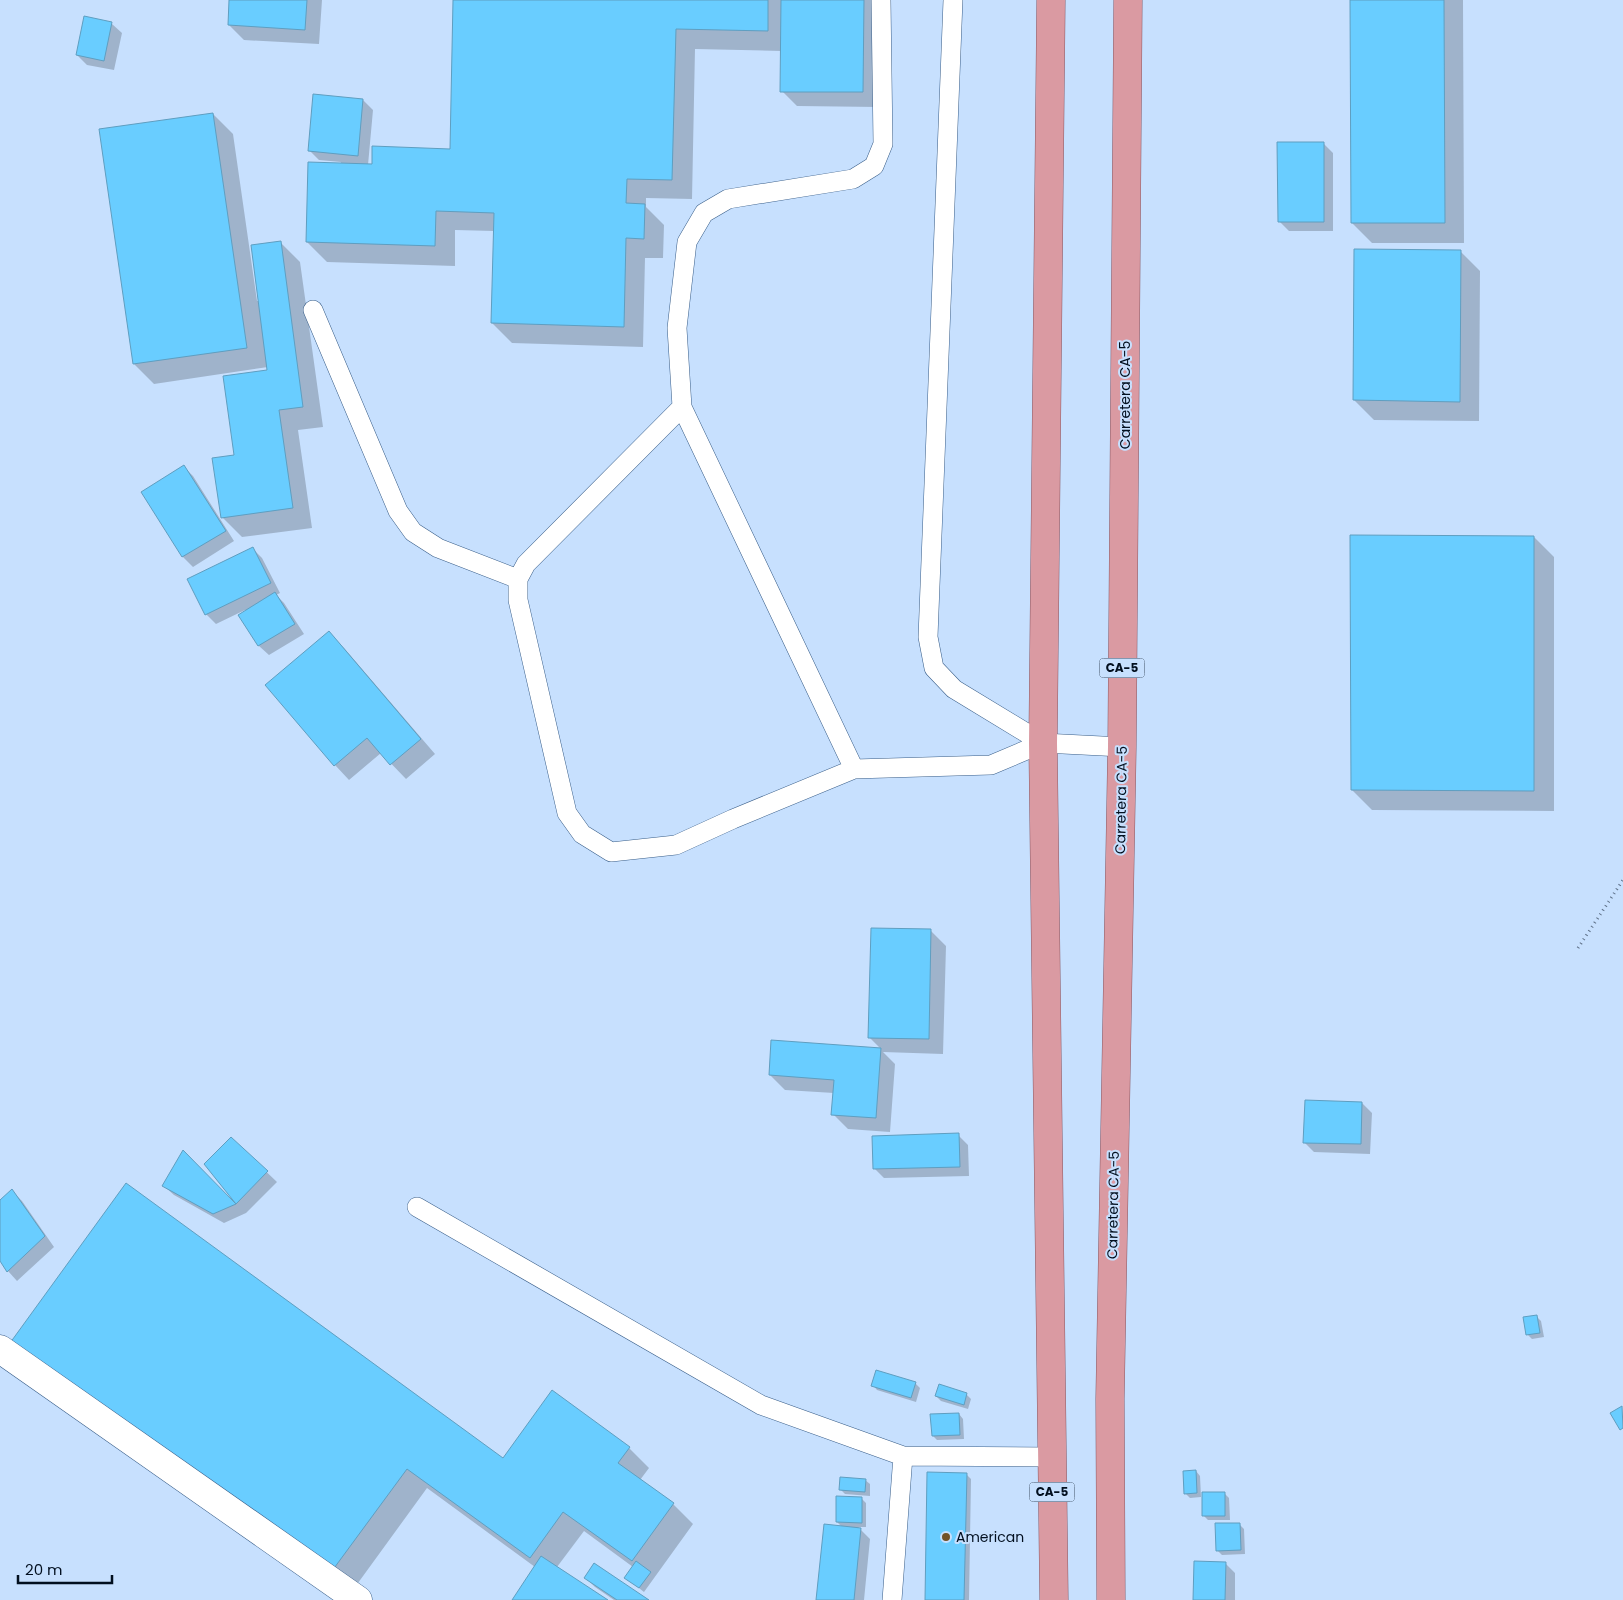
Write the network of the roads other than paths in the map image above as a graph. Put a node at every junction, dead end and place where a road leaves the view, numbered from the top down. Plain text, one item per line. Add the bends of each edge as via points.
1 (881, 0) edge
2 (953, 0) edge
3 (1051, 0) edge
4 (1128, 0) edge
5 (314, 310) dead end
6 (682, 407) junction
7 (518, 579) junction
8 (1042, 743) junction
9 (1122, 747) junction
10 (854, 769) junction
11 (417, 1208) dead end
12 (0, 1349) edge
13 (902, 1456) junction
14 (1051, 1456) junction
15 (358, 1600) edge
16 (892, 1600) edge
17 (1054, 1600) edge
18 (1111, 1600) edge

1 - 6 lane via 883,144 874,166 853,180 728,199 704,213 687,242 677,328
2 - 8 lane via 928,637 934,668 954,689
3 - 8 highway, CA-5
4 - 9 highway, Carretera CA-5 / CA-5
5 - 7 lane via 398,511 414,532 438,548
6 - 7 lane via 526,564
6 - 10 lane
7 - 10 lane via 518,600 567,813 582,834 611,852 676,845
8 - 9 lane
8 - 10 lane via 991,765
8 - 14 highway, CA-5
9 - 18 highway, Carretera CA-5 / CA-5 via 1110,1399
11 - 13 lane via 761,1405
12 - 15 street
13 - 14 lane
13 - 16 lane
14 - 17 highway, CA-5

